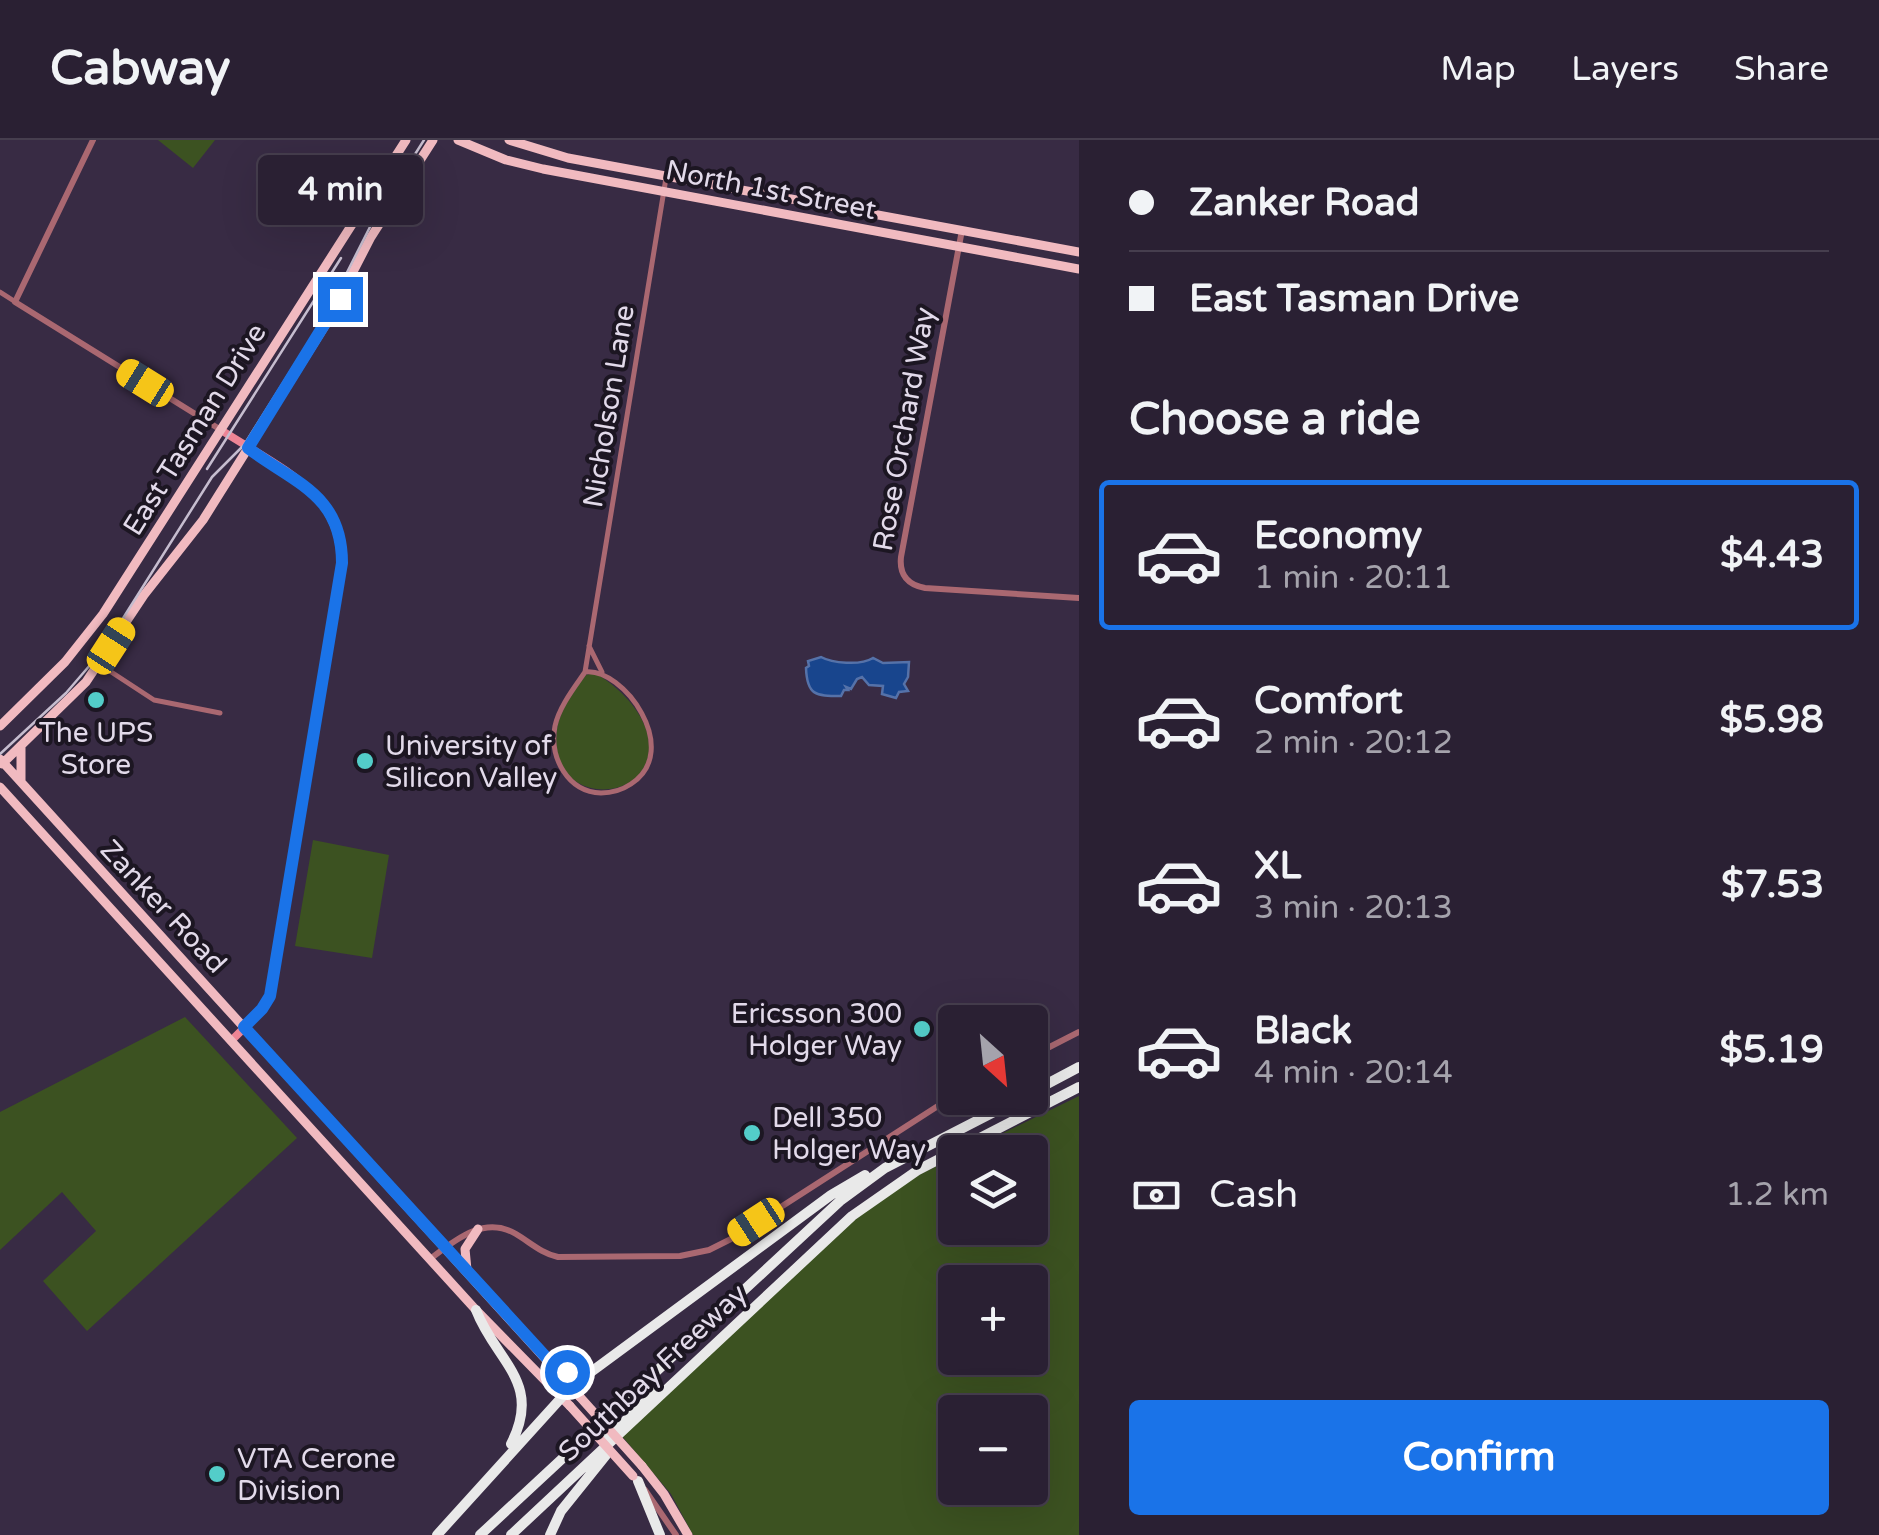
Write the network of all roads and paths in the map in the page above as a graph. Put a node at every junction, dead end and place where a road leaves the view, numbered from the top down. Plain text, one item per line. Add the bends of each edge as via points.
1 (92, 140) edge
2 (406, 140) edge
3 (433, 140) edge
4 (458, 140) edge
5 (509, 140) edge
6 (666, 176) junction
7 (664, 192) junction
8 (962, 230) junction
9 (959, 246) junction
10 (1079, 252) edge
11 (1079, 269) edge
12 (0, 292) edge
13 (15, 302) junction
14 (221, 430) junction
15 (248, 448) junction
16 (1079, 598) edge
17 (588, 643) junction
18 (99, 664) junction
19 (585, 672) junction
20 (603, 674) junction
21 (220, 713) dead end
22 (1, 724) edge
23 (21, 747) junction
24 (1, 762) edge
25 (22, 783) junction
26 (0, 787) edge
27 (5, 797) edge
28 (244, 1027) junction
29 (1079, 1032) edge
30 (230, 1041) junction
31 (1048, 1047) edge
32 (1079, 1068) edge
33 (1048, 1084) edge
34 (1079, 1087) edge
35 (1052, 1101) junction
36 (938, 1106) edge
37 (988, 1115) edge
38 (885, 1168) junction
39 (478, 1229) junction
40 (446, 1247) junction
41 (430, 1259) junction
42 (468, 1273) junction
43 (476, 1310) junction
44 (612, 1356) junction
45 (556, 1368) junction
46 (572, 1386) junction
47 (560, 1396) junction
48 (634, 1423) junction
49 (504, 1458) junction
50 (635, 1479) junction
51 (437, 1535) edge
52 (480, 1535) edge
53 (503, 1535) edge
54 (511, 1535) edge
55 (550, 1535) edge
56 (660, 1535) edge
57 (676, 1535) edge
58 (688, 1535) edge

1 - 13 street
2 - 14 main road, East Tasman Drive
3 - 15 main road, East Tasman Drive
4 - 7 main road, North 1st Street via 512,162
5 - 6 main road, North 1st Street
6 - 7 street, Nicholson Lane
6 - 8 main road, North 1st Street
7 - 9 main road, North 1st Street
7 - 17 street, Nicholson Lane
8 - 9 street, Rose Orchard Way
8 - 10 main road, North 1st Street
9 - 11 main road, North 1st Street
9 - 16 street, Rose Orchard Way via 902,572 925,588
12 - 13 street
13 - 14 street
14 - 15 main road
14 - 22 main road, East Tasman Drive via 91,630
15 - 18 main road, East Tasman Drive
15 - 28 main road via 318,496 334,522 342,563 270,996
17 - 19 street, Nicholson Lane
17 - 20 street, Nicholson Lane
18 - 21 street via 154,700
18 - 23 main road, East Tasman Drive
19 - 20 street
19 - 20 street, Nicholson Lane via 562,708 556,750 570,781 603,793 638,779 652,741 646,719
23 - 24 main road, East Tasman Drive
23 - 25 main road
24 - 25 main road, Zanker Road
25 - 28 main road, Zanker Road
26 - 27 main road, Zanker Road
27 - 30 main road, Zanker Road
28 - 30 main road
28 - 40 main road, Zanker Road
29 - 31 street
30 - 41 main road, Zanker Road
32 - 33 highway
34 - 35 highway, Southbay Freeway
35 - 48 highway, Southbay Freeway via 918,1170 852,1216
35 - 53 highway via 940,1152 864,1200
36 - 39 street via 700,1253 570,1259 547,1254 504,1228
37 - 38 highway, Southbay Freeway
38 - 44 highway via 830,1195
38 - 52 highway, Southbay Freeway via 807,1231
39 - 40 street
39 - 42 main road via 466,1249
40 - 41 street
40 - 42 main road, Zanker Road
41 - 43 main road, Zanker Road
42 - 45 main road, Zanker Road
43 - 47 main road, Zanker Road
43 - 49 highway via 522,1396 522,1418
44 - 45 highway via 576,1372
44 - 46 highway
45 - 46 main road, Zanker Road
46 - 47 highway
46 - 58 main road, Zanker Road, bridge via 664,1494
47 - 49 highway
47 - 50 main road, Zanker Road, bridge
48 - 54 highway, Southbay Freeway
48 - 55 highway via 560,1510
49 - 51 highway
50 - 56 highway
50 - 57 street, Zanker Road

